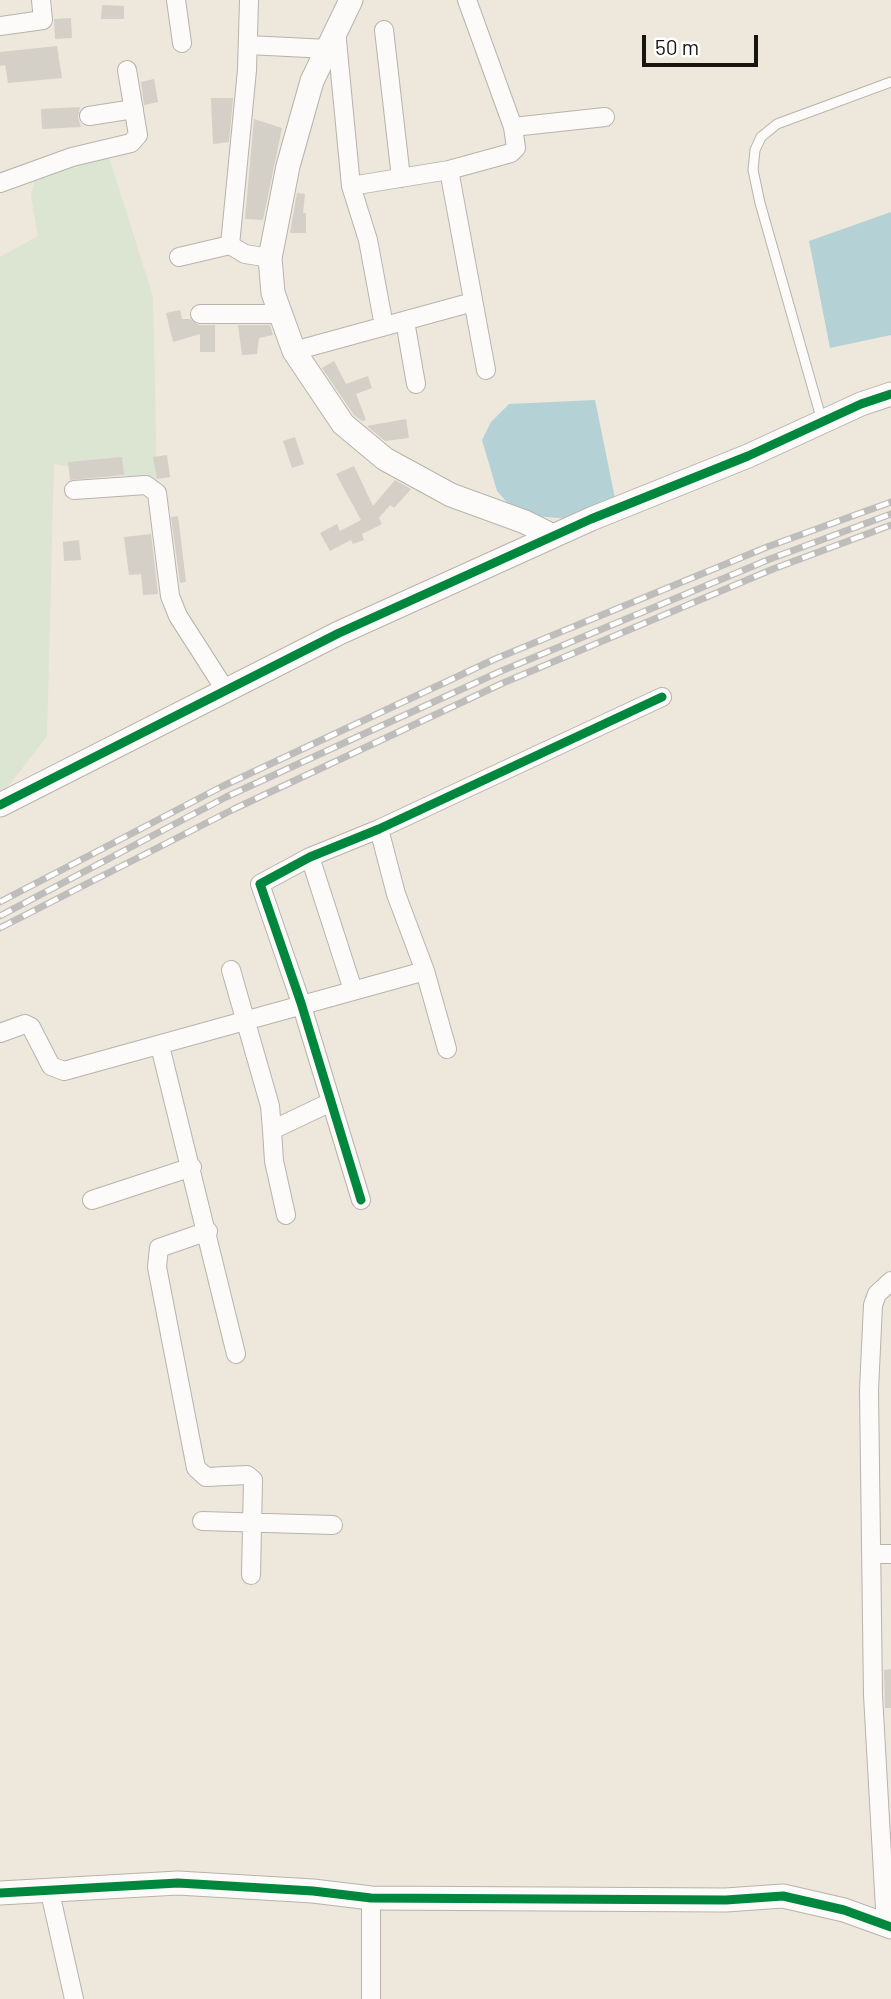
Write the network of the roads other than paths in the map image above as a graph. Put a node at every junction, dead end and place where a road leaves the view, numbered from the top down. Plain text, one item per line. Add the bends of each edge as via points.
1 (41, 0) edge
2 (176, 0) edge
3 (248, 0) edge
4 (351, 0) edge
5 (467, 0) edge
6 (0, 26) edge
7 (384, 30) dead end
8 (332, 40) junction
9 (182, 43) dead end
10 (248, 45) junction
11 (127, 70) dead end
12 (891, 82) edge
13 (134, 109) junction
14 (89, 116) dead end
15 (606, 117) dead end
16 (513, 127) junction
17 (449, 170) junction
18 (401, 178) junction
19 (0, 183) edge
20 (351, 186) junction
21 (230, 246) junction
22 (179, 257) dead end
23 (270, 258) junction
24 (473, 302) junction
25 (200, 314) dead end
26 (281, 314) junction
27 (405, 321) junction
28 (384, 326) junction
29 (294, 351) junction
30 (486, 370) dead end
31 (416, 384) dead end
32 (891, 394) edge
33 (822, 423) junction
34 (74, 490) dead end
35 (553, 536) junction
36 (226, 691) junction
37 (662, 696) dead end
38 (0, 805) edge
39 (379, 829) junction
40 (310, 857) junction
41 (231, 970) dead end
42 (425, 971) junction
43 (353, 990) junction
44 (301, 1003) junction
45 (247, 1020) junction
46 (0, 1033) edge
47 (160, 1046) junction
48 (447, 1049) dead end
49 (331, 1102) junction
50 (272, 1130) junction
51 (192, 1167) junction
52 (92, 1200) dead end
53 (361, 1200) dead end
54 (286, 1215) dead end
55 (208, 1231) junction
56 (891, 1281) edge
57 (236, 1354) dead end
58 (254, 1520) junction
59 (202, 1521) dead end
60 (333, 1525) dead end
61 (872, 1554) junction
62 (891, 1554) edge
63 (251, 1576) dead end
64 (49, 1888) junction
65 (0, 1893) edge
66 (371, 1898) junction
67 (888, 1927) edge
68 (74, 1999) edge
69 (371, 1999) edge

1 - 6 street via 44,20
2 - 9 street
3 - 10 street
4 - 8 street
5 - 16 street
7 - 18 street
8 - 10 street
8 - 20 street
8 - 23 street via 312,81 288,166
10 - 21 street
11 - 13 street
12 - 33 lane via 777,124 761,137 755,150 760,203
13 - 14 street
13 - 19 street via 138,135 131,143 72,157
15 - 16 street
16 - 17 street via 516,148 511,153
17 - 18 street
17 - 24 street
18 - 20 street
20 - 28 street via 368,240
21 - 22 street
21 - 23 street
23 - 26 street via 273,293
24 - 27 street
24 - 30 street
25 - 26 street
26 - 29 street
27 - 28 street
27 - 31 street
28 - 29 street
29 - 35 street via 343,424 385,459 451,495
32 - 33 street
33 - 35 street
34 - 36 street via 146,485 157,493 170,596
35 - 36 street via 339,633
36 - 38 street
37 - 39 street
39 - 40 street
39 - 42 street via 396,894
40 - 43 street
40 - 44 street via 260,884
41 - 45 street
42 - 43 street
42 - 48 street
43 - 44 street
44 - 45 street
44 - 49 street
45 - 47 street
45 - 50 street
46 - 47 street via 25,1024 31,1027 51,1066 64,1071
47 - 51 street
49 - 50 street
49 - 53 street
50 - 54 street
51 - 52 street
51 - 55 street
55 - 57 street
55 - 58 street via 159,1248 157,1267 196,1468 206,1477 252,1478
56 - 61 street via 873,1305 869,1390
58 - 59 street
58 - 60 street
58 - 63 street
61 - 62 street
61 - 67 street via 873,1695
64 - 65 street
64 - 66 street via 178,1883
64 - 68 street
66 - 67 street via 726,1900 783,1896 844,1910
66 - 69 street

